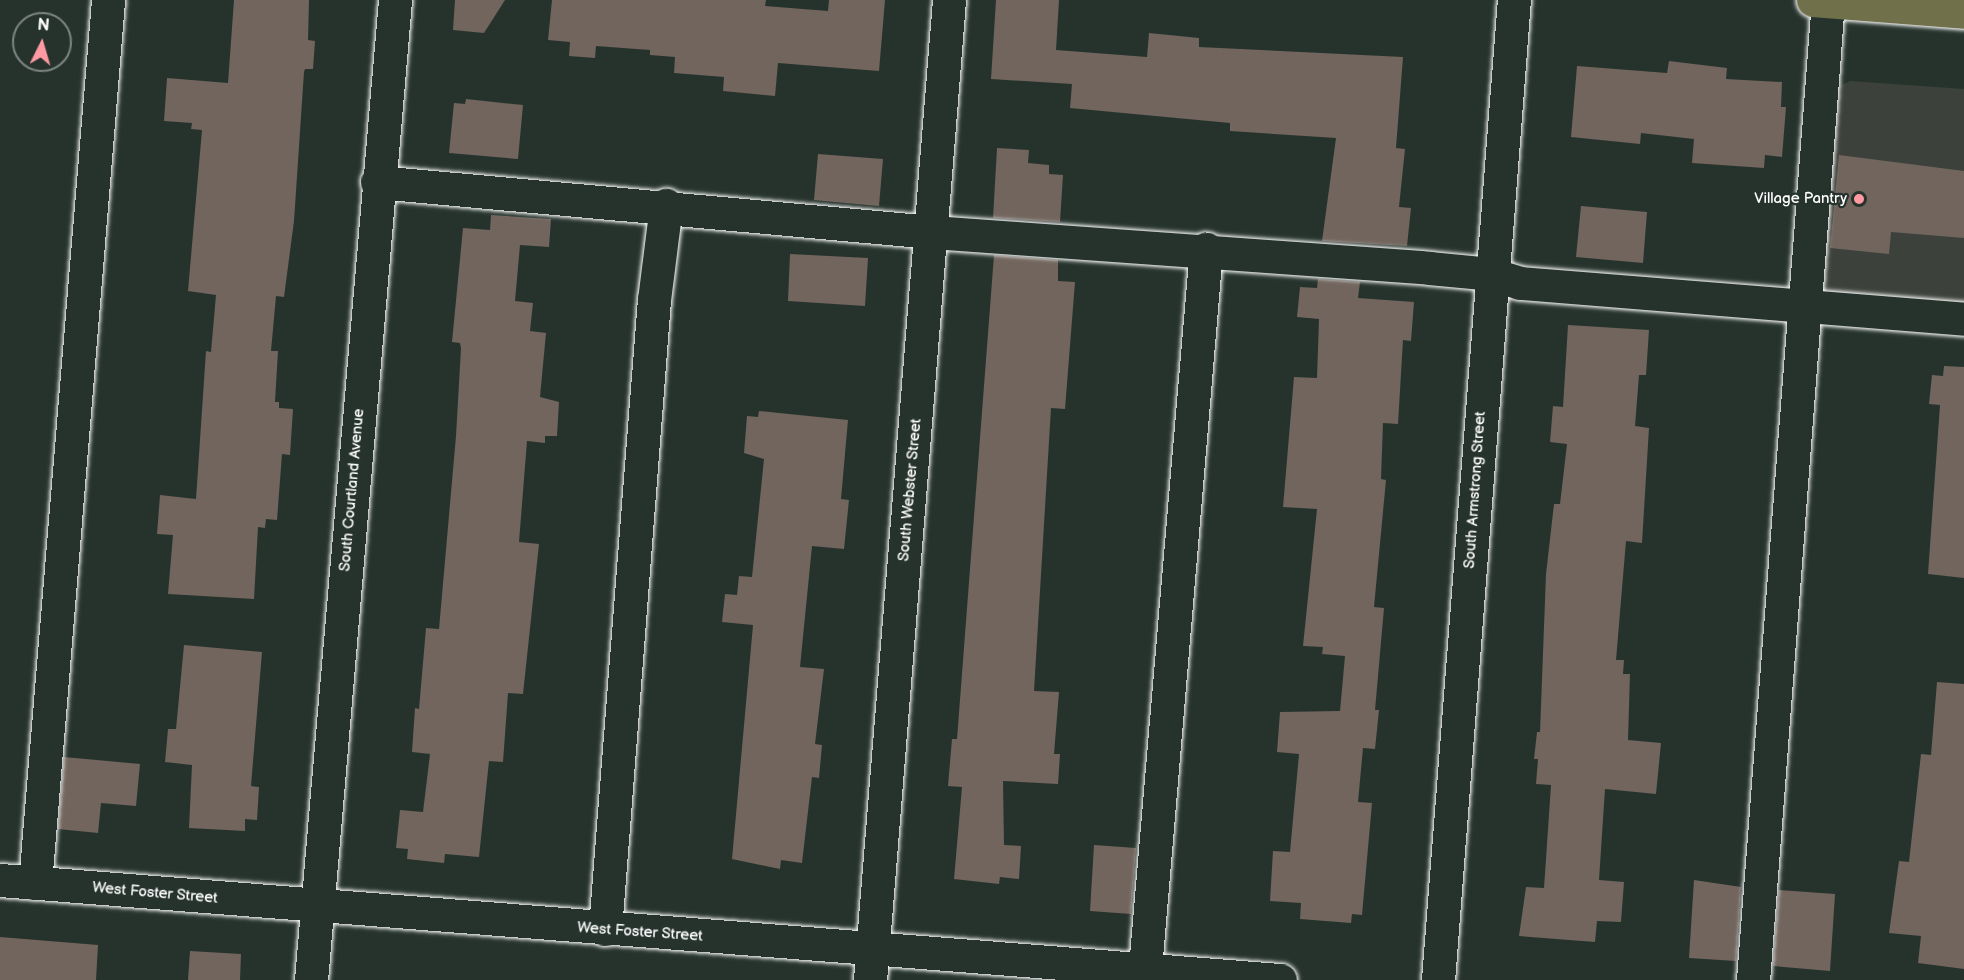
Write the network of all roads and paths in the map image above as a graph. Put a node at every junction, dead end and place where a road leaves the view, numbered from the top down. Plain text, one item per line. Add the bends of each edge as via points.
1 (108, 0) edge
2 (395, 0) edge
3 (949, 0) edge
4 (1514, 0) edge
5 (1834, 1) edge
6 (1964, 12) edge
7 (377, 182) junction
8 (666, 205) junction
9 (932, 232) junction
10 (1206, 249) junction
11 (1491, 274) junction
12 (1806, 304) junction
13 (1964, 319) edge
14 (0, 880) edge
15 (35, 883) junction
16 (317, 907) junction
17 (605, 929) junction
18 (871, 964) edge
19 (1145, 975) edge
20 (311, 980) edge
21 (1280, 980) edge
22 (1438, 980) edge
23 (1753, 980) edge

1 - 15 street
2 - 7 street, South Courtland Avenue
3 - 9 street, South Webster Street
4 - 11 street, South Armstrong Street
5 - 6 main road
5 - 12 street
7 - 8 street
7 - 16 street, South Courtland Avenue
8 - 9 street
8 - 17 street via 654,300
9 - 10 street
9 - 18 street, South Webster Street
10 - 11 street
10 - 19 street
11 - 12 street via 1520,283
11 - 22 street, South Armstrong Street
12 - 13 street
12 - 23 street
14 - 15 street, West Foster Street
15 - 16 street, West Foster Street
16 - 17 street, West Foster Street
16 - 20 street, South Courtland Avenue
17 - 18 street, West Foster Street
18 - 19 street, West Foster Street
19 - 21 street, West Foster Street

